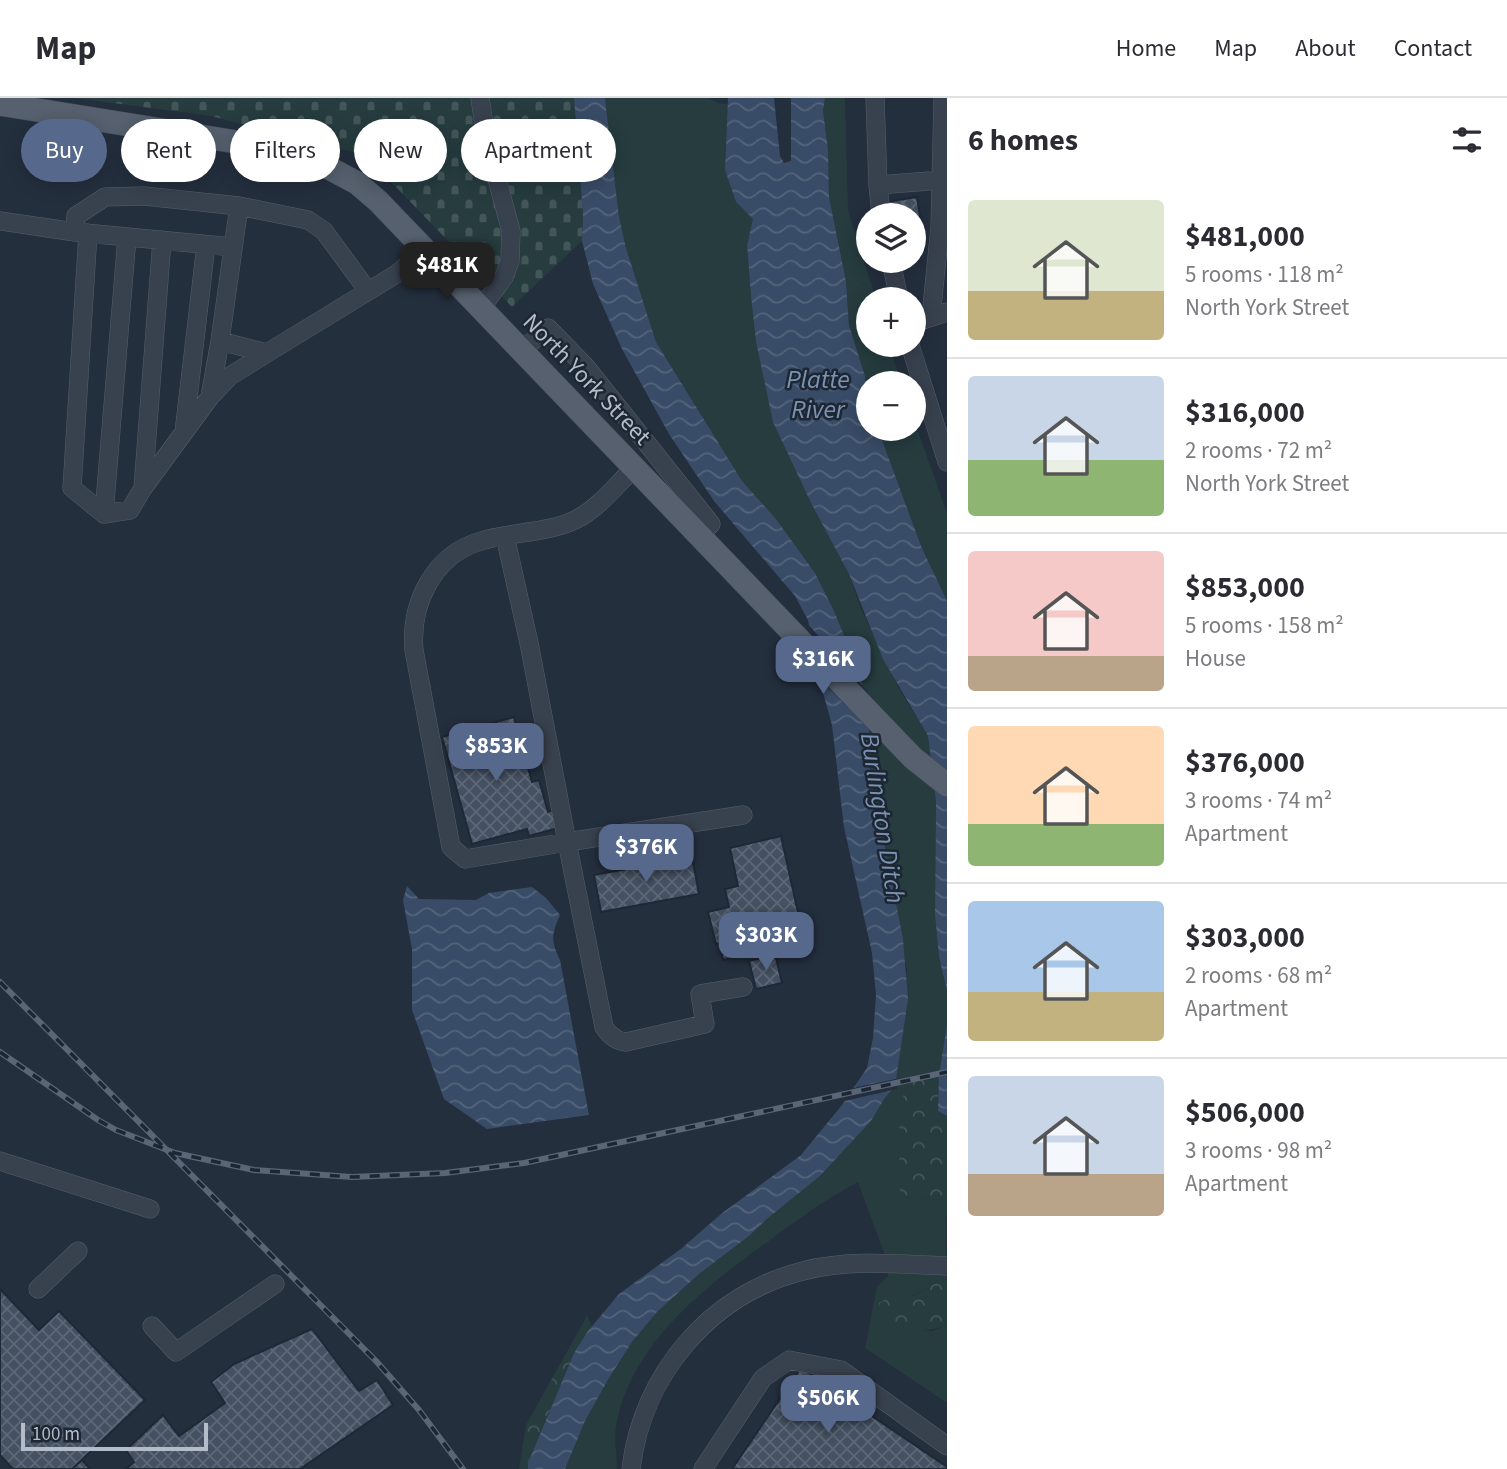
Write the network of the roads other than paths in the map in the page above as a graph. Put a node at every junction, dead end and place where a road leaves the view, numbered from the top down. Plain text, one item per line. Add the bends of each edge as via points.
1 (480, 98) edge
2 (875, 98) edge
3 (943, 98) edge
4 (0, 104) edge
5 (929, 181) dead end
6 (878, 185) junction
7 (880, 203) edge
8 (239, 206) junction
9 (0, 221) edge
10 (82, 233) junction
11 (127, 237) junction
12 (162, 240) junction
13 (206, 245) junction
14 (233, 247) junction
15 (425, 248) junction
16 (368, 291) junction
17 (482, 307) junction
18 (939, 314) edge
19 (220, 341) junction
20 (523, 349) junction
21 (267, 353) junction
22 (914, 357) edge
23 (210, 397) junction
24 (184, 433) junction
25 (947, 462) edge
26 (635, 467) junction
27 (143, 488) junction
28 (104, 514) junction
29 (700, 535) junction
30 (505, 536) junction
31 (947, 785) edge
32 (743, 814) dead end
33 (567, 842) junction
34 (743, 987) dead end
35 (0, 1161) edge
36 (150, 1209) dead end
37 (78, 1251) dead end
38 (947, 1266) edge
39 (275, 1284) dead end
40 (38, 1289) dead end
41 (152, 1326) dead end
42 (947, 1446) edge
43 (631, 1469) edge
44 (702, 1469) edge

1 - 17 lane via 511,231 505,276
2 - 6 lane
3 - 18 lane
4 - 15 main road, North York Street via 261,146 301,157 357,183
5 - 6 lane
6 - 7 lane
8 - 10 lane via 144,196 105,197 76,216
8 - 14 lane
8 - 16 lane via 308,220 324,230
9 - 10 lane
10 - 11 lane
10 - 28 lane via 72,488
11 - 12 lane
11 - 28 lane
12 - 13 lane
12 - 27 lane
13 - 14 lane
13 - 24 lane
14 - 19 lane
15 - 16 lane
15 - 17 main road, North York Street
16 - 21 lane
17 - 20 main road, North York Street
19 - 21 lane
19 - 23 lane
20 - 26 main road, North York Street
20 - 29 lane via 548,328 576,357 711,524
21 - 23 lane via 230,376
22 - 25 lane
23 - 24 lane
24 - 27 lane
26 - 29 main road, North York Street
26 - 30 lane via 575,520
27 - 28 lane via 130,510
29 - 31 main road, North York Street via 913,758
30 - 33 lane
30 - 33 lane via 480,541 449,559 428,583 415,615 414,650 451,848 465,859
32 - 33 lane
33 - 34 lane via 608,1033 626,1042 705,1024 694,996
35 - 36 lane
37 - 40 lane
38 - 43 lane via 829,1266 802,1271 746,1294 713,1317 678,1352 661,1377 639,1427
39 - 41 lane via 176,1352
42 - 44 lane via 841,1370 789,1360 763,1378

